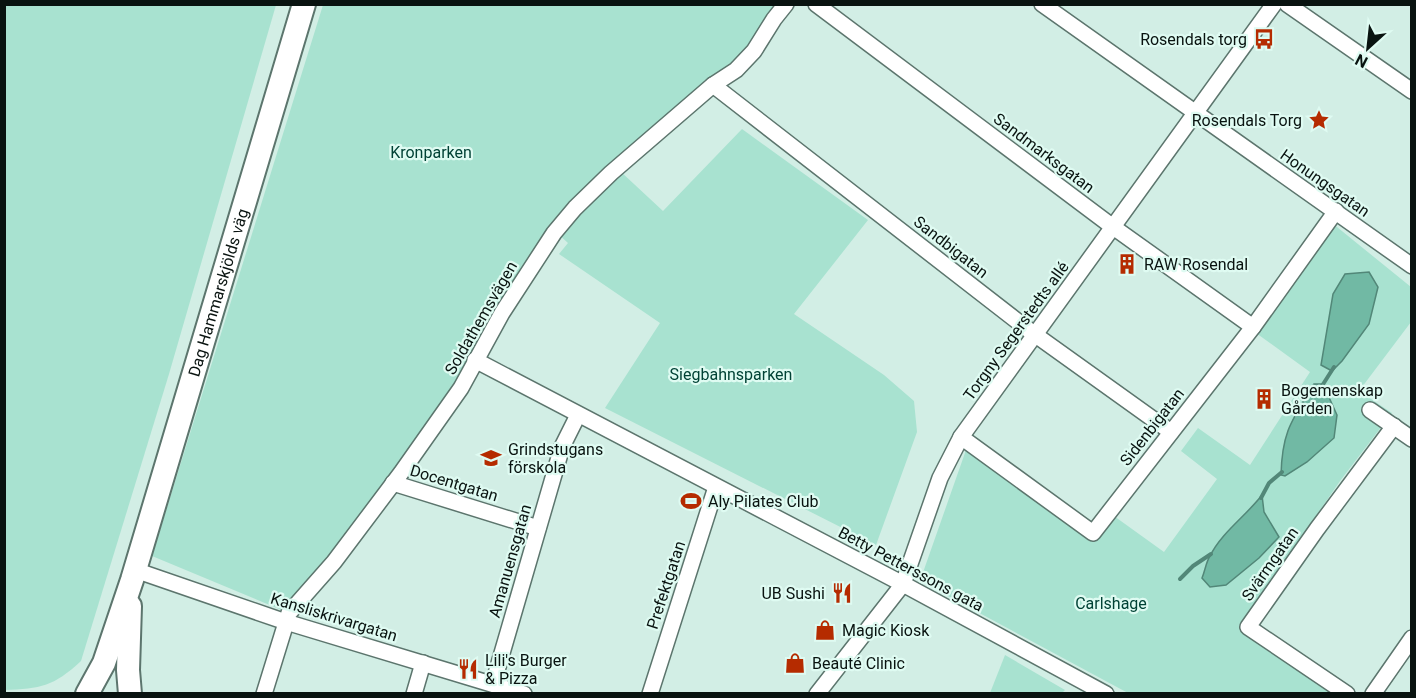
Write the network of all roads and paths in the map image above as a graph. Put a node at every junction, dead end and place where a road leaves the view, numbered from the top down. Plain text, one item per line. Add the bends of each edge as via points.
1 (303, 4) edge
2 (786, 4) edge
3 (816, 4) edge
4 (1274, 4) edge
5 (1287, 4) edge
6 (1043, 5) edge
7 (713, 85) junction
8 (1412, 91) edge
9 (1196, 114) junction
10 (1336, 211) junction
11 (1114, 228) junction
12 (1412, 266) edge
13 (1253, 327) junction
14 (1036, 335) junction
15 (475, 360) junction
16 (1370, 410) dead end
17 (578, 415) junction
18 (1394, 426) junction
19 (1171, 432) junction
20 (961, 437) junction
21 (1412, 439) edge
22 (393, 483) junction
23 (717, 487) junction
24 (538, 528) junction
25 (133, 575) junction
26 (903, 584) junction
27 (286, 622) junction
28 (1412, 638) edge
29 (423, 663) junction
30 (494, 684) junction
31 (1080, 688) edge
32 (87, 693) edge
33 (130, 693) edge
34 (264, 693) edge
35 (414, 693) edge
36 (524, 693) edge
37 (650, 693) edge
38 (817, 693) edge
39 (1106, 693) edge
40 (1347, 693) edge
41 (1373, 693) edge

1 - 25 main road, Dag Hammarskjölds väg
2 - 7 street, Soldathemsvägen via 754,51 736,70
3 - 11 street, Sandmarksgatan
4 - 9 street, Torgny Segerstedts allé
5 - 8 street
6 - 9 street, Honungsgatan
7 - 14 street, Sandbigatan
7 - 15 street, Soldathemsvägen via 575,208 554,233
9 - 10 street, Honungsgatan
9 - 11 street, Torgny Segerstedts allé
10 - 12 street, Honungsgatan
10 - 13 street, Sidenbigatan
11 - 13 street, Sandmarksgatan
11 - 14 street, Torgny Segerstedts allé
13 - 19 street, Sidenbigatan
14 - 19 street, Sandbigatan
14 - 20 street, Torgny Segerstedts allé
15 - 17 street, Betty Petterssons gata
15 - 22 street, Soldathemsvägen via 461,388
16 - 18 street
17 - 23 street, Betty Petterssons gata
17 - 24 street, Amanuensgatan via 562,447
18 - 21 street
18 - 40 street, Svärmgatan via 1248,627
19 - 20 street, Sidenbigatan via 1093,533
20 - 26 street, Torgny Segerstedts allé via 940,478
22 - 24 street, Docentgatan
22 - 27 street, Soldathemsvägen via 334,562 289,613
23 - 26 street, Betty Petterssons gata
23 - 37 street, Prefektgatan
24 - 30 street, Amanuensgatan
25 - 27 street, Kansliskrivargatan
25 - 32 main road, Dag Hammarskjölds väg via 104,663
25 - 33 main road, Dag Hammarskjölds väg
26 - 31 street, Betty Petterssons gata
26 - 38 street, Torgny Segerstedts allé
27 - 29 street, Kansliskrivargatan
27 - 34 street, Soldathemsvägen
28 - 41 street
29 - 30 street, Kansliskrivargatan
29 - 35 street
30 - 36 street, Kansliskrivargatan
31 - 39 street, Betty Petterssons gata

